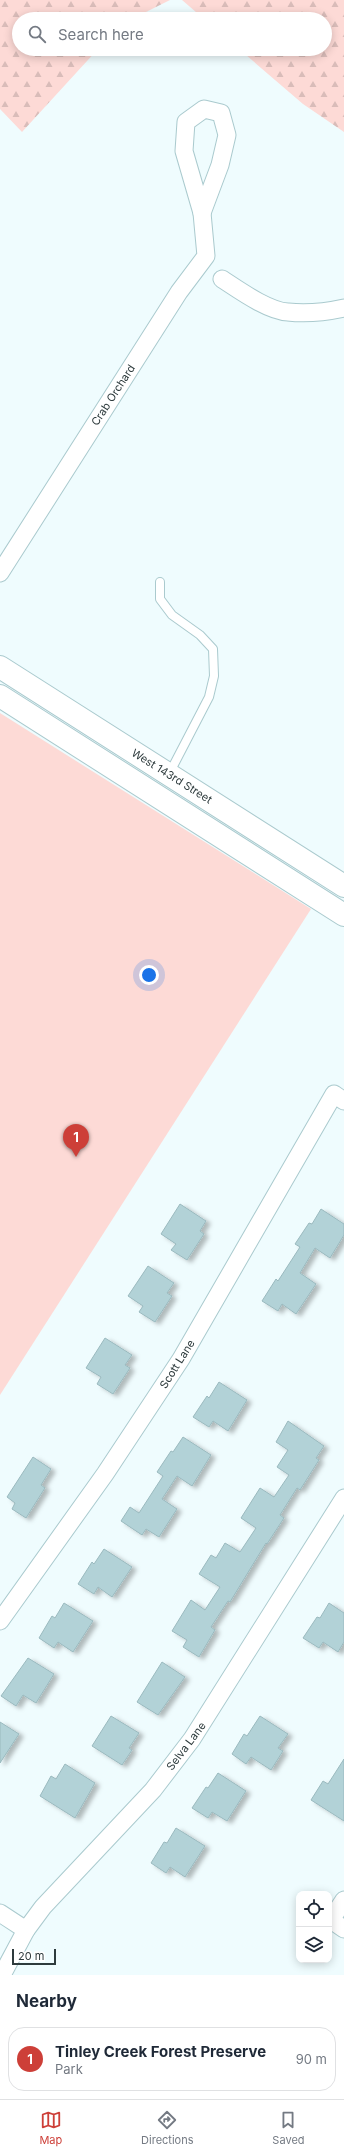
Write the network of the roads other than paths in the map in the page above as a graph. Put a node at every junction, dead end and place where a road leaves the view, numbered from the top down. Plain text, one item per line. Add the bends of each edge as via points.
1 (202, 213) junction
2 (222, 279) dead end
3 (344, 308) edge
4 (0, 573) edge
5 (160, 582) dead end
6 (0, 667) edge
7 (0, 696) edge
8 (169, 774) junction
9 (344, 886) edge
10 (344, 915) edge
11 (339, 1098) edge
12 (344, 1498) edge
13 (0, 1621) edge
14 (344, 1900) edge
15 (0, 1913) edge
16 (338, 1925) edge
17 (26, 1930) junction
18 (2, 1975) edge

1 - 1 street, Crab Orchard via 184,151 186,122 204,109 221,113 227,135 220,165
1 - 4 street, Crab Orchard via 206,256 179,292
2 - 3 street via 256,300 287,312
5 - 8 lane via 160,599 172,614 200,634 213,650 214,663 209,697
6 - 8 main road, West 143rd Street
7 - 10 main road
8 - 9 main road, West 143rd Street
11 - 13 street, Scott Lane via 181,1359 105,1474
12 - 17 street, Selva Lane via 192,1739 148,1796 43,1907
14 - 16 street
15 - 17 street
17 - 18 street, Selva Lane

